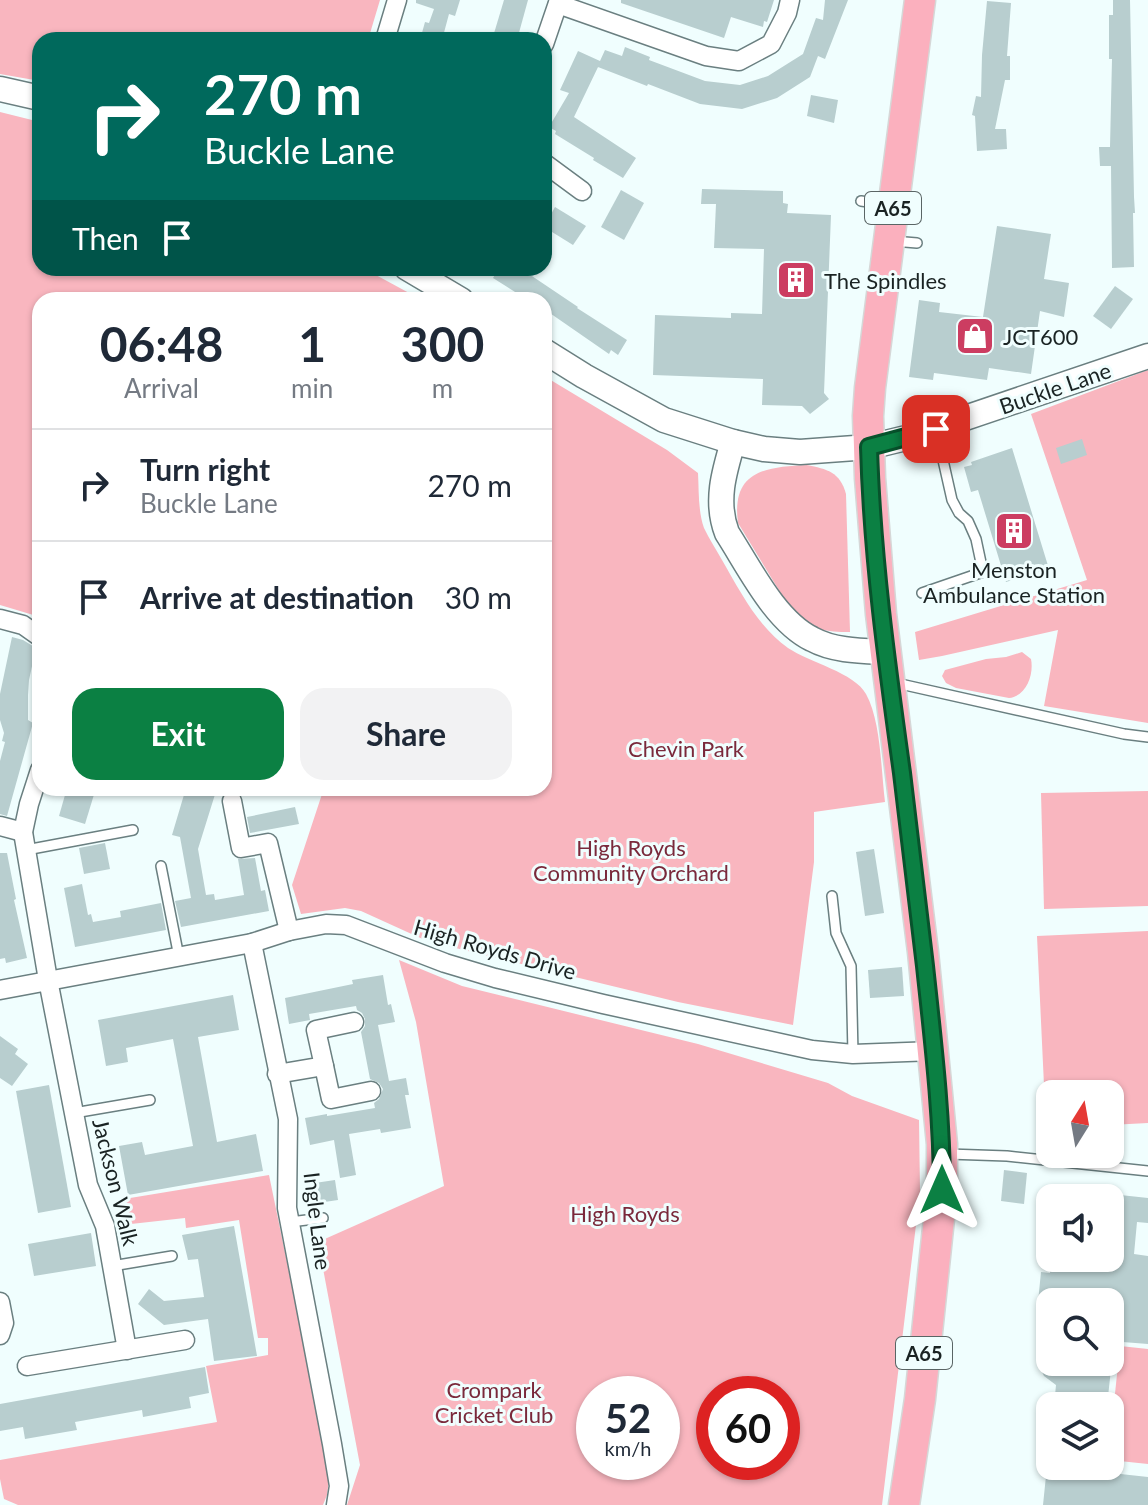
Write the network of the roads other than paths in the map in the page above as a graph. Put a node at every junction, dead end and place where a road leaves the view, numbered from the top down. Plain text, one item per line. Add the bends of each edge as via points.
1 (397, 0) edge
2 (790, 0) edge
3 (920, 0) edge
4 (559, 2) edge
5 (387, 32) edge
6 (548, 32) edge
7 (0, 89) edge
8 (32, 96) edge
9 (552, 169) edge
10 (582, 191) dead end
11 (861, 201) dead end
12 (894, 206) junction
13 (420, 276) edge
14 (448, 292) edge
15 (552, 356) edge
16 (1148, 356) edge
17 (936, 429) junction
18 (733, 442) junction
19 (869, 447) junction
20 (922, 593) dead end
21 (0, 619) edge
22 (32, 631) edge
23 (887, 666) junction
24 (1148, 737) edge
25 (32, 795) edge
26 (232, 801) dead end
27 (0, 826) edge
28 (133, 830) dead end
29 (24, 841) junction
30 (161, 866) dead end
31 (832, 896) dead end
32 (289, 931) junction
33 (252, 943) junction
34 (179, 957) junction
35 (48, 980) junction
36 (0, 990) edge
37 (354, 1022) dead end
38 (934, 1051) junction
39 (853, 1054) junction
40 (324, 1066) junction
41 (277, 1074) junction
42 (371, 1091) dead end
43 (150, 1100) dead end
44 (74, 1113) junction
45 (942, 1153) junction
46 (1148, 1171) edge
47 (323, 1218) dead end
48 (290, 1222) junction
49 (172, 1256) dead end
50 (112, 1266) junction
51 (0, 1302) edge
52 (0, 1335) edge
53 (185, 1340) dead end
54 (127, 1350) junction
55 (27, 1366) dead end
56 (336, 1505) edge
57 (904, 1505) edge

1 - 5 street
2 - 4 street via 771,44 739,61 706,56
3 - 12 main road, A65
4 - 6 street
7 - 8 street
9 - 10 street
11 - 12 lane
12 - 19 main road, A65 via 903,242 869,399
13 - 14 street
15 - 18 street, Buckle Lane via 664,420
16 - 17 street, Buckle Lane
17 - 19 street, Buckle Lane
17 - 20 lane via 952,500 976,539 983,572
18 - 19 street, Buckle Lane via 800,452
18 - 23 street via 722,485 721,518 779,614 814,641
19 - 23 main road, A65
21 - 22 street
23 - 24 lane
23 - 38 main road, A65
25 - 29 street
26 - 32 street via 241,848 268,843
27 - 29 street
28 - 29 lane
29 - 35 street, Jackson Walk
30 - 34 lane
31 - 39 lane via 836,933 851,966
32 - 33 street, High Royds Drive
32 - 39 street, High Royds Drive via 346,925 495,978 812,1050
33 - 34 street, High Royds Drive
33 - 41 street, Ingle Lane
34 - 35 street, High Royds Drive
35 - 36 street, High Royds Drive
35 - 44 street, Jackson Walk
37 - 40 street via 316,1030
38 - 39 street, High Royds Drive
38 - 45 main road, A65
40 - 41 street
40 - 42 street via 331,1099
41 - 48 street, Ingle Lane via 288,1119
43 - 44 lane
44 - 50 street, Jackson Walk
45 - 46 lane
45 - 57 main road, A65 via 920,1399
47 - 48 lane
48 - 56 street, Ingle Lane via 339,1486
49 - 50 lane
50 - 54 street, Jackson Walk
51 - 52 street
53 - 54 street
54 - 55 street

